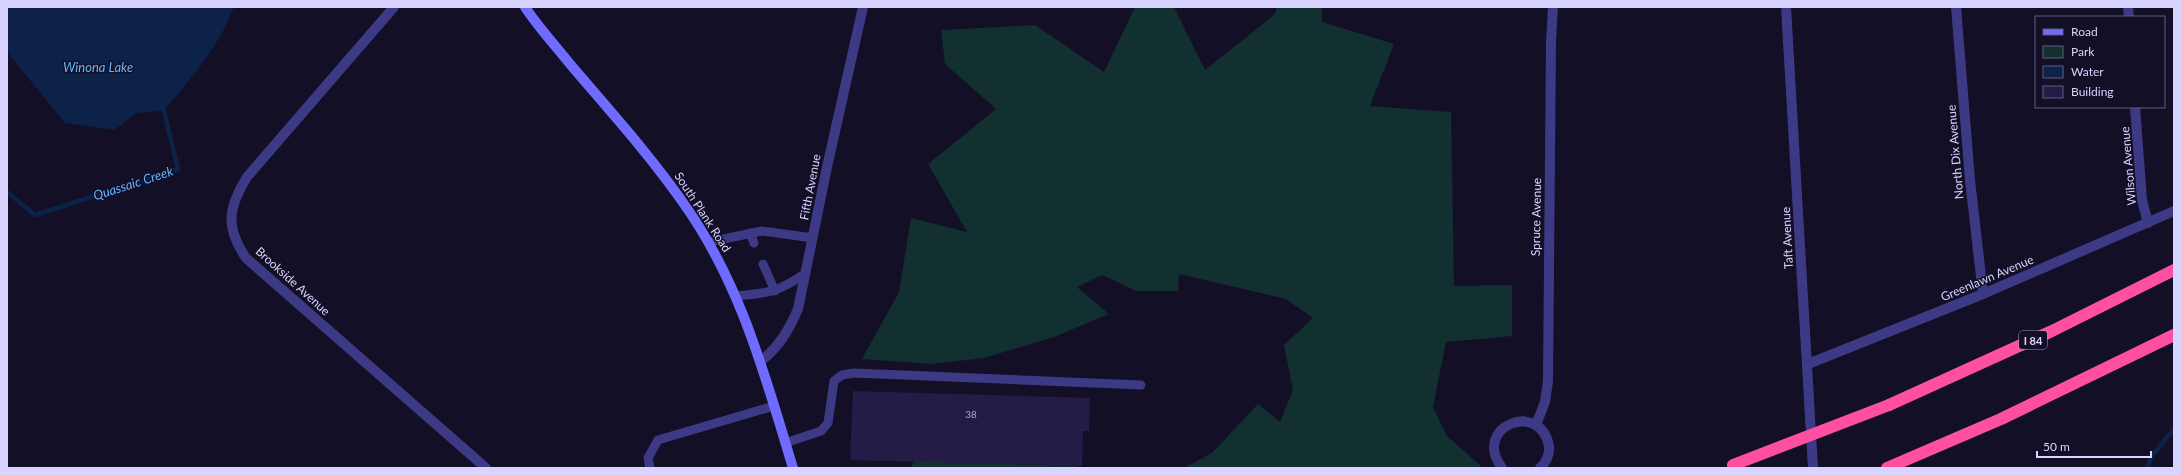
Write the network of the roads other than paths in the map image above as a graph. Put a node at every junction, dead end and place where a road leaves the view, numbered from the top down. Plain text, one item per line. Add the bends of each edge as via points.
1 (394, 7) edge
2 (525, 7) edge
3 (863, 7) edge
4 (1553, 7) edge
5 (1786, 7) edge
6 (1956, 7) edge
7 (2135, 108) edge
8 (2174, 211) edge
9 (2148, 223) junction
10 (750, 233) junction
11 (813, 238) junction
12 (709, 242) junction
13 (754, 243) dead end
14 (763, 264) dead end
15 (2174, 270) edge
16 (806, 273) junction
17 (775, 291) junction
18 (1982, 294) junction
19 (736, 296) junction
20 (2174, 335) edge
21 (761, 361) junction
22 (1808, 364) junction
23 (1141, 386) dead end
24 (774, 406) junction
25 (1536, 425) junction
26 (785, 443) junction
27 (1730, 467) edge
28 (486, 468) edge
29 (650, 468) edge
30 (793, 468) edge
31 (1502, 468) edge
32 (1540, 468) edge
33 (1813, 468) edge
34 (1887, 468) edge

1 - 28 street, Brookside Avenue via 247,177 237,193 231,212 231,227 236,243 246,258
2 - 12 main road, South Plank Road via 663,175
3 - 11 street, Fifth Avenue
4 - 25 street, Spruce Avenue via 1548,381 1545,402
5 - 22 street, Taft Avenue
6 - 18 street, North Dix Avenue
7 - 9 street, Wilson Avenue via 2142,200
8 - 9 street, Greenlawn Avenue
9 - 18 street, Greenlawn Avenue
10 - 11 lane via 769,232
10 - 12 lane
10 - 13 lane
11 - 16 street, Fifth Avenue
12 - 19 main road, South Plank Road
14 - 17 lane
15 - 27 highway, I 84, bridge via 2045,334 1889,405
16 - 17 lane
16 - 21 street, Fifth Avenue via 798,309 791,326 780,343
17 - 19 lane
18 - 22 street, Greenlawn Avenue
19 - 21 main road, South Plank Road
20 - 34 highway via 2001,419
21 - 24 main road, South Plank Road
22 - 33 street, Taft Avenue
23 - 26 lane via 854,373 842,375 834,381 828,423 821,431
24 - 26 main road, South Plank Road
24 - 29 lane via 658,440 648,458
25 - 31 street via 1519,421 1510,423 1498,434 1494,452
25 - 32 street via 1543,431 1549,449 1547,458
26 - 30 main road, South Plank Road

